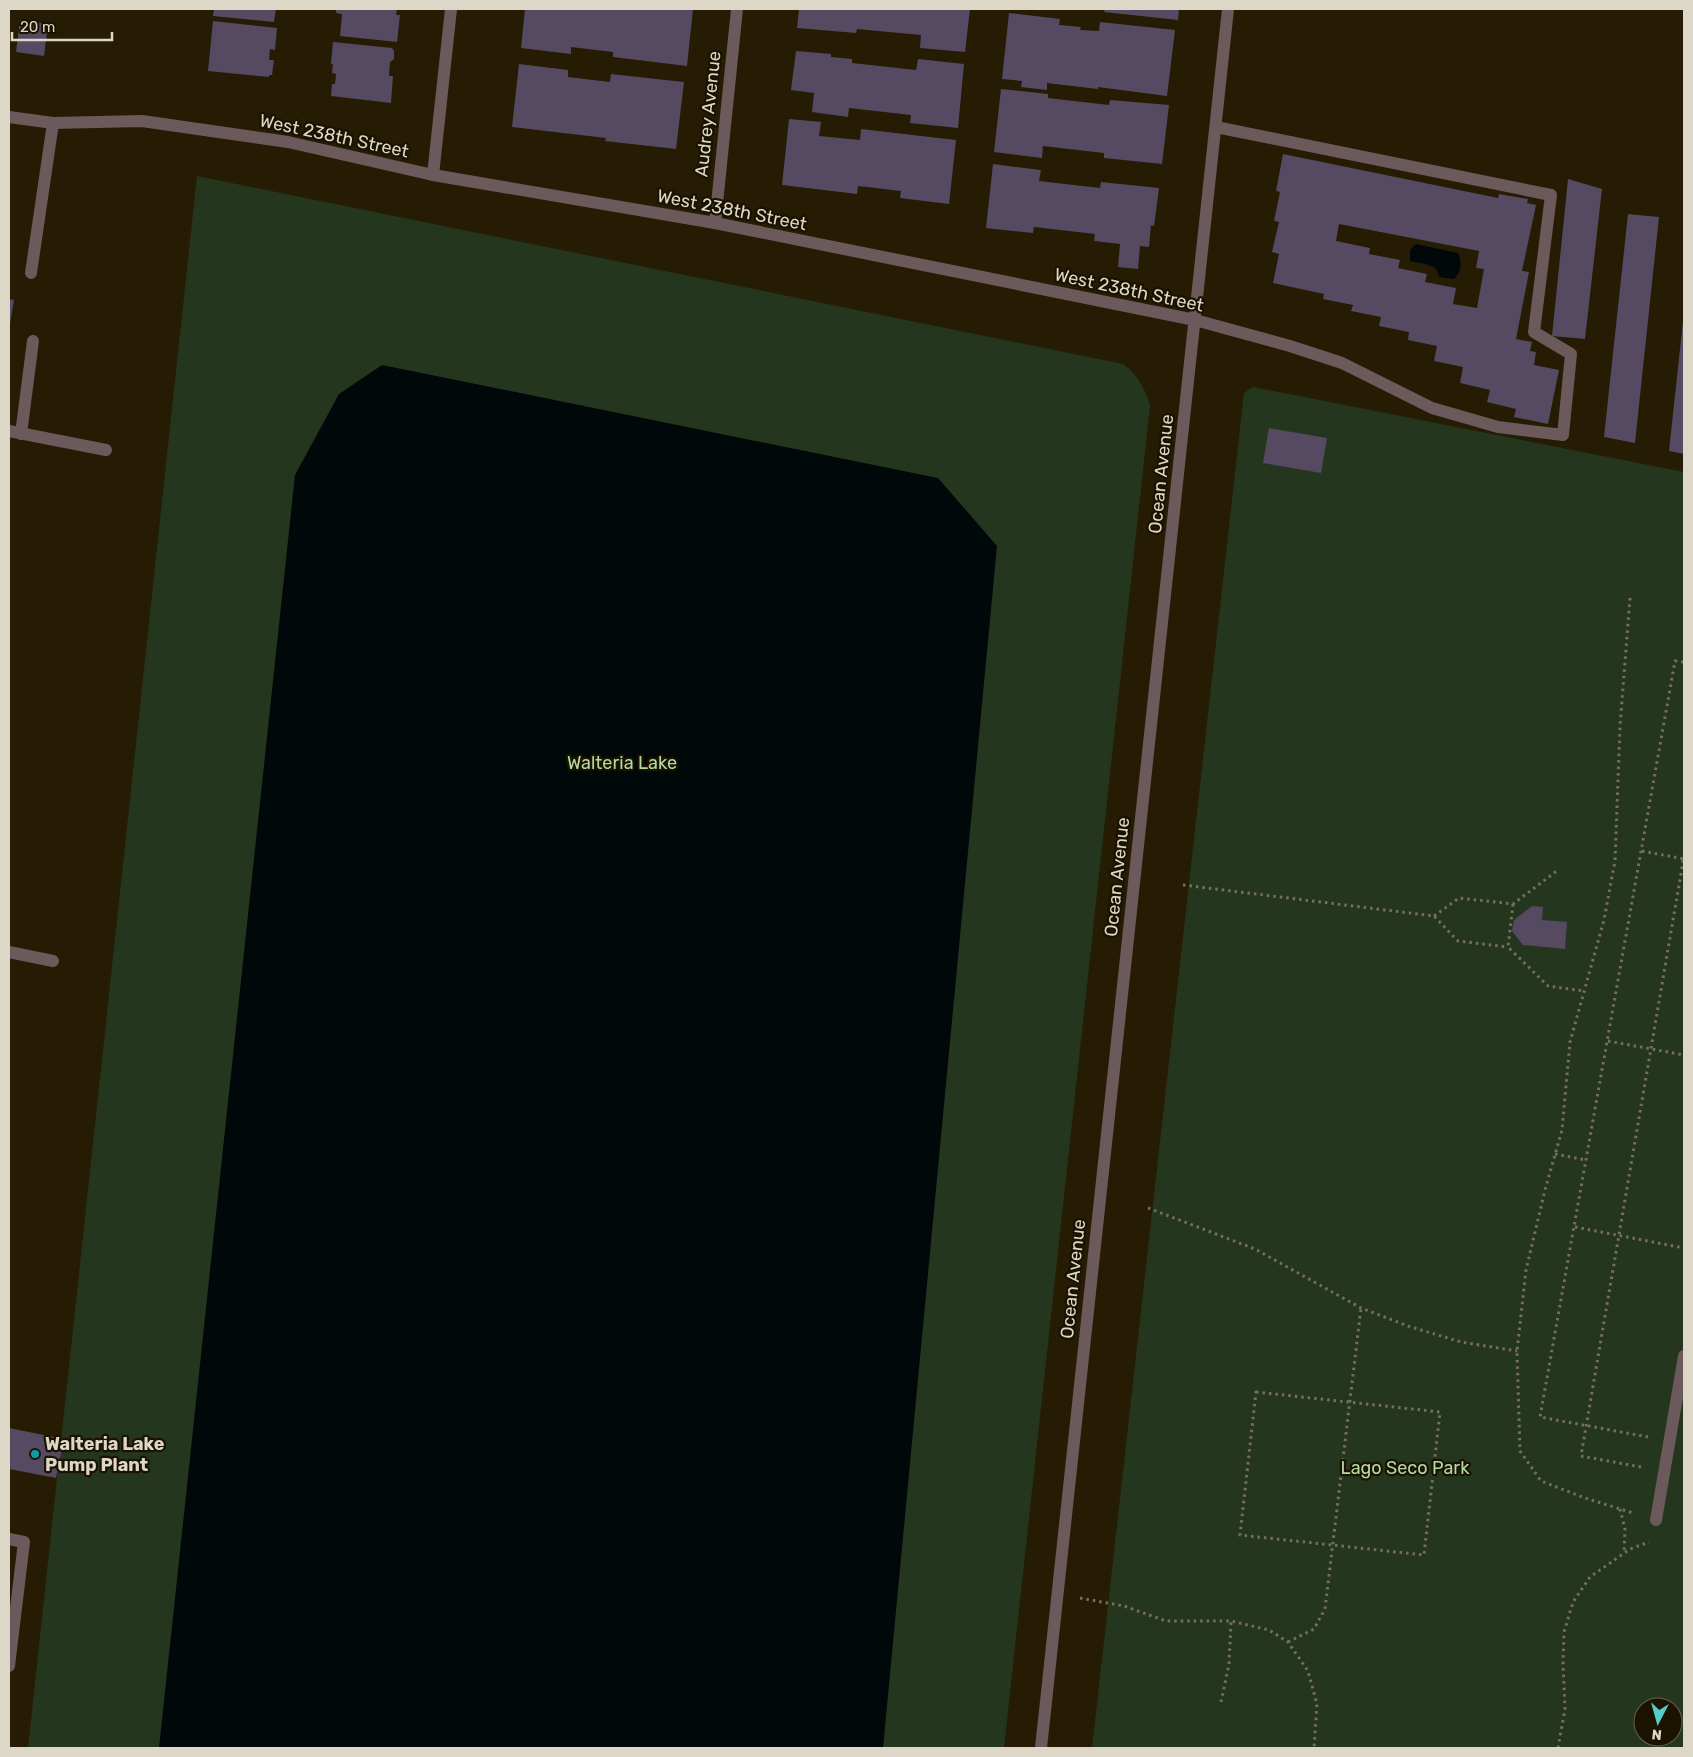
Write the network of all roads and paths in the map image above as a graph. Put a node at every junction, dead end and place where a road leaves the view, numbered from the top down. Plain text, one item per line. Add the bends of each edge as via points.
1 (450, 9) edge
2 (737, 9) edge
3 (1228, 9) edge
4 (9, 117) edge
5 (53, 123) junction
6 (1216, 127) junction
7 (433, 175) junction
8 (714, 223) junction
9 (31, 272) dead end
10 (1195, 320) junction
11 (33, 341) dead end
12 (15, 432) edge
13 (106, 450) dead end
14 (1630, 598) dead end
15 (1684, 662) edge
16 (1642, 851) junction
17 (1684, 858) edge
18 (1558, 870) dead end
19 (1183, 884) dead end
20 (1513, 904) junction
21 (1434, 916) junction
22 (1508, 947) junction
23 (9, 952) edge
24 (53, 961) dead end
25 (1584, 991) junction
26 (1608, 1041) junction
27 (1651, 1049) junction
28 (1684, 1055) edge
29 (1555, 1154) junction
30 (1586, 1160) junction
31 (1148, 1208) dead end
32 (1575, 1227) junction
33 (1619, 1235) junction
34 (1684, 1248) edge
35 (1361, 1308) junction
36 (1517, 1351) junction
37 (1684, 1356) edge
38 (1350, 1402) junction
39 (1586, 1426) junction
40 (1670, 1440) junction
41 (1613, 1462) dead end
42 (1620, 1508) junction
43 (1656, 1520) joint
44 (9, 1539) edge
45 (1657, 1539) dead end
46 (1333, 1545) junction
47 (1624, 1553) junction
48 (1057, 1593) junction
49 (1230, 1621) junction
50 (1288, 1642) junction
51 (9, 1666) edge
52 (1221, 1702) dead end
53 (1040, 1748) edge
54 (1314, 1748) edge
55 (1558, 1748) edge

1 - 7 street
2 - 8 street, Audrey Avenue
3 - 6 street, Ocean Avenue
4 - 5 street, West 238th Street
5 - 7 street, West 238th Street via 142,122 288,142
5 - 9 street
6 - 10 street, Ocean Avenue
6 - 10 street, West 238th Street via 1550,195 1534,332 1571,354 1563,435 1498,427 1432,408 1342,363
7 - 8 street, West 238th Street
8 - 10 street, West 238th Street
10 - 48 street, Ocean Avenue
11 - 12 street
12 - 13 street
14 - 25 path via 1614,861 1604,920
15 - 16 path via 1675,661
16 - 17 path
16 - 26 path
17 - 27 path
18 - 20 path
19 - 21 path
20 - 21 path via 1460,898
20 - 22 path
21 - 22 path via 1458,941
22 - 25 path via 1548,986
23 - 24 street
25 - 29 path via 1570,1042 1562,1130
26 - 27 path
26 - 30 path
27 - 28 path
27 - 33 path
29 - 30 path
29 - 36 path via 1526,1270
30 - 32 path
31 - 35 path via 1255,1249
32 - 33 path
32 - 39 path via 1540,1418
33 - 34 path
33 - 39 path
35 - 36 path via 1461,1342
35 - 38 path
36 - 42 path via 1520,1451 1541,1481
37 - 40 street
38 - 46 path
38 - 46 path via 1440,1412 1424,1555
38 - 46 path via 1256,1392 1240,1535
39 - 40 path
39 - 41 path via 1581,1456
40 - 43 street
42 - 43 path
42 - 47 path via 1626,1529
44 - 51 street via 24,1542
45 - 47 path
46 - 50 path via 1326,1609 1314,1629
47 - 55 path via 1590,1577 1573,1602 1564,1632 1565,1709
48 - 49 path via 1124,1606 1166,1621
48 - 53 street, Ocean Avenue
49 - 50 path via 1269,1630
49 - 52 path via 1229,1664
50 - 54 path via 1308,1671 1317,1704

